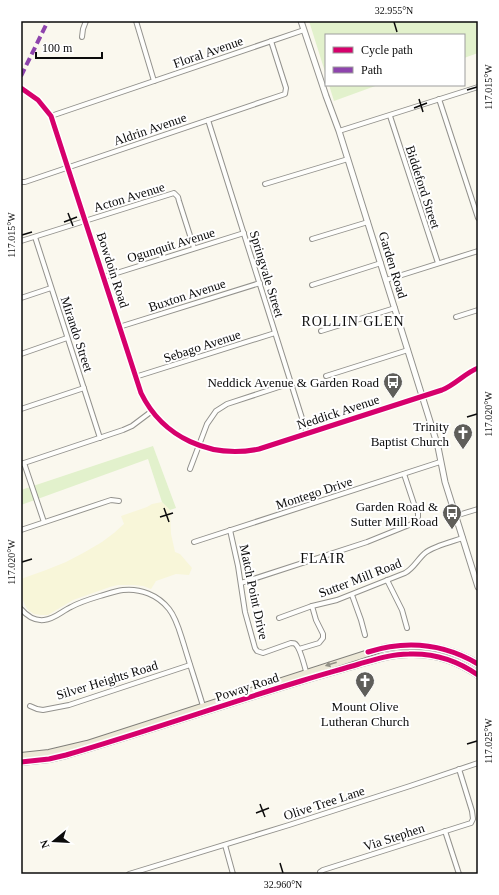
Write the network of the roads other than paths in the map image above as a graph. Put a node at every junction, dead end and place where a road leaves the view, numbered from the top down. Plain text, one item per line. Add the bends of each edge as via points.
1 (86, 21) edge
2 (136, 21) edge
3 (302, 21) edge
4 (304, 30) junction
5 (82, 37) dead end
6 (271, 41) junction
7 (154, 81) junction
8 (478, 87) edge
9 (21, 88) edge
10 (439, 99) junction
11 (51, 116) junction
12 (390, 116) junction
13 (208, 120) junction
14 (339, 131) junction
15 (348, 159) junction
16 (68, 167) junction
17 (21, 182) edge
18 (265, 184) dead end
19 (478, 218) edge
20 (85, 221) junction
21 (368, 222) junction
22 (244, 233) junction
23 (35, 237) junction
24 (312, 239) dead end
25 (21, 241) edge
26 (194, 248) junction
27 (478, 251) edge
28 (381, 263) junction
29 (438, 263) junction
30 (104, 277) junction
31 (386, 280) junction
32 (260, 283) junction
33 (312, 285) dead end
34 (51, 288) junction
35 (21, 298) edge
36 (395, 308) junction
37 (478, 310) edge
38 (456, 317) dead end
39 (120, 327) junction
40 (321, 330) dead end
41 (276, 333) junction
42 (67, 338) junction
43 (408, 350) junction
44 (21, 354) edge
45 (478, 368) edge
46 (326, 376) dead end
47 (135, 377) junction
48 (291, 384) junction
49 (84, 388) junction
50 (423, 397) junction
51 (21, 409) edge
52 (152, 411) junction
53 (307, 434) junction
54 (100, 438) junction
55 (199, 445) junction
56 (440, 462) junction
57 (23, 463) edge
58 (190, 469) dead end
59 (404, 474) junction
60 (119, 501) dead end
61 (478, 509) edge
62 (456, 516) junction
63 (44, 522) junction
64 (21, 530) edge
65 (230, 530) junction
66 (463, 538) junction
67 (194, 542) dead end
68 (478, 566) edge
69 (472, 568) junction
70 (388, 580) junction
71 (240, 582) junction
72 (478, 587) edge
73 (352, 595) junction
74 (312, 606) junction
75 (21, 609) edge
76 (279, 618) dead end
77 (407, 628) dead end
78 (365, 635) dead end
79 (299, 649) junction
80 (478, 664) edge
81 (190, 665) junction
82 (478, 675) edge
83 (307, 676) junction
84 (30, 706) dead end
85 (204, 709) junction
86 (21, 756) edge
87 (21, 762) edge
88 (478, 763) edge
89 (459, 769) junction
90 (444, 831) junction
91 (225, 845) junction
92 (320, 873) edge
93 (129, 874) edge
94 (233, 874) edge
95 (459, 874) edge

1 - 5 street
2 - 7 street
3 - 4 street, Garden Road
4 - 6 street, Floral Avenue
4 - 14 street, Garden Road
6 - 7 street, Floral Avenue
6 - 13 street, Aldrin Avenue via 286,88 285,94
7 - 11 street, Floral Avenue
8 - 10 street
9 - 11 street, Bowdoin Road via 34,96
10 - 12 street
10 - 19 street
11 - 16 street, Bowdoin Road
12 - 14 street
12 - 29 street, Biddeford Street
13 - 16 street, Aldrin Avenue
13 - 22 street, Springvale Street
14 - 15 street, Garden Road
15 - 18 street
15 - 21 street, Garden Road
16 - 17 street, Aldrin Avenue
16 - 20 street, Bowdoin Road
20 - 23 street, Acton Avenue
20 - 26 street, Acton Avenue via 174,193 180,201
20 - 30 street, Bowdoin Road
21 - 24 street
21 - 28 street, Garden Road
22 - 26 street, Ogunquit Avenue
22 - 32 street, Springvale Street
23 - 25 street, Acton Avenue
23 - 34 street, Mirando Street
26 - 30 street, Ogunquit Avenue
27 - 29 street
28 - 31 street, Garden Road
28 - 33 street
29 - 31 street
30 - 39 street, Bowdoin Road
31 - 36 street, Garden Road
32 - 39 street, Buxton Avenue
32 - 41 street, Springvale Street
34 - 35 street
34 - 42 street, Mirando Street
36 - 40 street
36 - 43 street, Garden Road
37 - 38 street
39 - 47 street, Bowdoin Road
41 - 47 street, Sebago Avenue
41 - 48 street, Springvale Street
42 - 44 street
42 - 49 street, Mirando Street
43 - 46 street
43 - 50 street, Garden Road
45 - 50 street, Neddick Avenue via 446,389
47 - 52 street, Bowdoin Road
48 - 53 street, Springvale Street
48 - 55 street via 227,404 216,411 207,424
49 - 51 street
49 - 54 street, Mirando Street
50 - 53 street, Neddick Avenue
50 - 56 street, Garden Road via 438,446
52 - 54 street via 127,428
52 - 55 street, Bowdoin Road via 173,432
53 - 55 street, Neddick Avenue via 245,452 212,450
54 - 57 street
55 - 58 street
56 - 59 street, Montego Drive
56 - 62 street, Garden Road
57 - 63 street
59 - 65 street, Montego Drive
59 - 71 street via 418,513 414,522 372,540
60 - 63 street via 111,500
61 - 62 street
62 - 66 street, Garden Road
63 - 64 street
65 - 67 street, Montego Drive
65 - 71 street, Match Point Drive
66 - 69 street, Garden Road
66 - 70 street, Sutter Mill Road via 430,550 415,566
68 - 69 street
69 - 72 street, Garden Road
70 - 73 street, Sutter Mill Road
70 - 77 street
71 - 79 street, Match Point Drive via 246,618 257,651 263,652 291,642
73 - 74 street, Sutter Mill Road
73 - 78 street
74 - 76 street, Sutter Mill Road
74 - 79 street via 323,638
75 - 81 street via 31,618 46,620 81,602 113,592 142,591 161,601 171,612
79 - 83 street
80 -> 83 main road, Poway Road via 439,648 403,645 376,650
81 - 84 street, Silver Heights Road via 69,704 43,710
81 - 85 street
82 - 83 main road, Poway Road via 444,658 409,654
83 - 85 main road, Poway Road
85 - 86 main road, Poway Road via 73,748
85 - 87 main road, Poway Road via 66,755
88 - 89 street, Olive Tree Lane
89 - 90 street, Via Stephen via 474,815 471,823
89 - 91 street, Olive Tree Lane
90 - 92 street, Via Stephen
90 - 95 street
91 - 93 street, Olive Tree Lane
91 - 94 street

